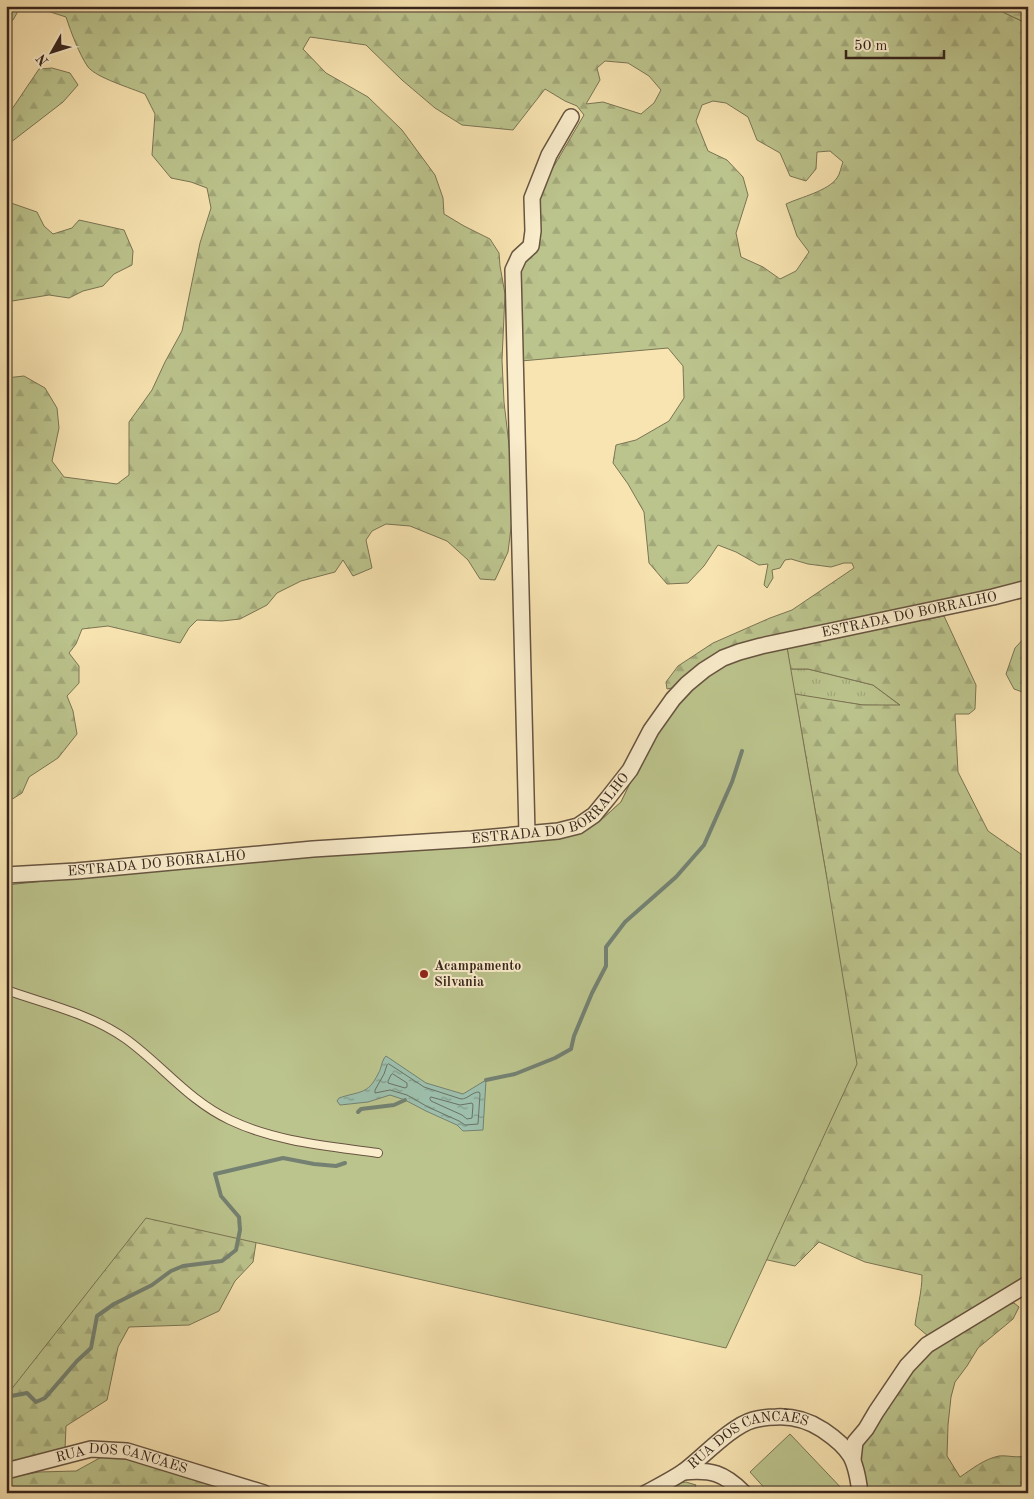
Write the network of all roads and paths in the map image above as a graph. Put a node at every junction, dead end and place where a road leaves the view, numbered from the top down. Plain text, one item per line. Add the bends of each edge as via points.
1 (571, 117) dead end
2 (1028, 588) edge
3 (527, 834) junction
4 (6, 875) edge
5 (6, 990) edge
6 (378, 1153) dead end
7 (1026, 1285) dead end
8 (853, 1459) junction
9 (6, 1471) edge
10 (683, 1472) junction
11 (859, 1487) edge
12 (264, 1493) edge
13 (646, 1493) edge
14 (744, 1493) edge

1 - 3 street via 549,155 532,198 531,246 513,270
2 - 3 street, ESTRADA DO BORRALHO via 761,646 723,658 687,684 674,699 651,730 630,770 594,816 578,826
3 - 4 street, ESTRADA DO BORRALHO
5 - 6 lane via 68,1010 104,1026 141,1051 203,1105 230,1120 291,1140
7 - 8 street via 920,1352 855,1442
8 - 10 street, RUA DOS CANCÃES via 839,1441 818,1428 800,1419 782,1416 744,1424
8 - 11 street, RUA DOS CANCÃES
9 - 12 street, RUA DOS CANCÃES via 91,1449 126,1451
10 - 13 street, RUA DOS CANCÃES
10 - 14 street via 714,1472

